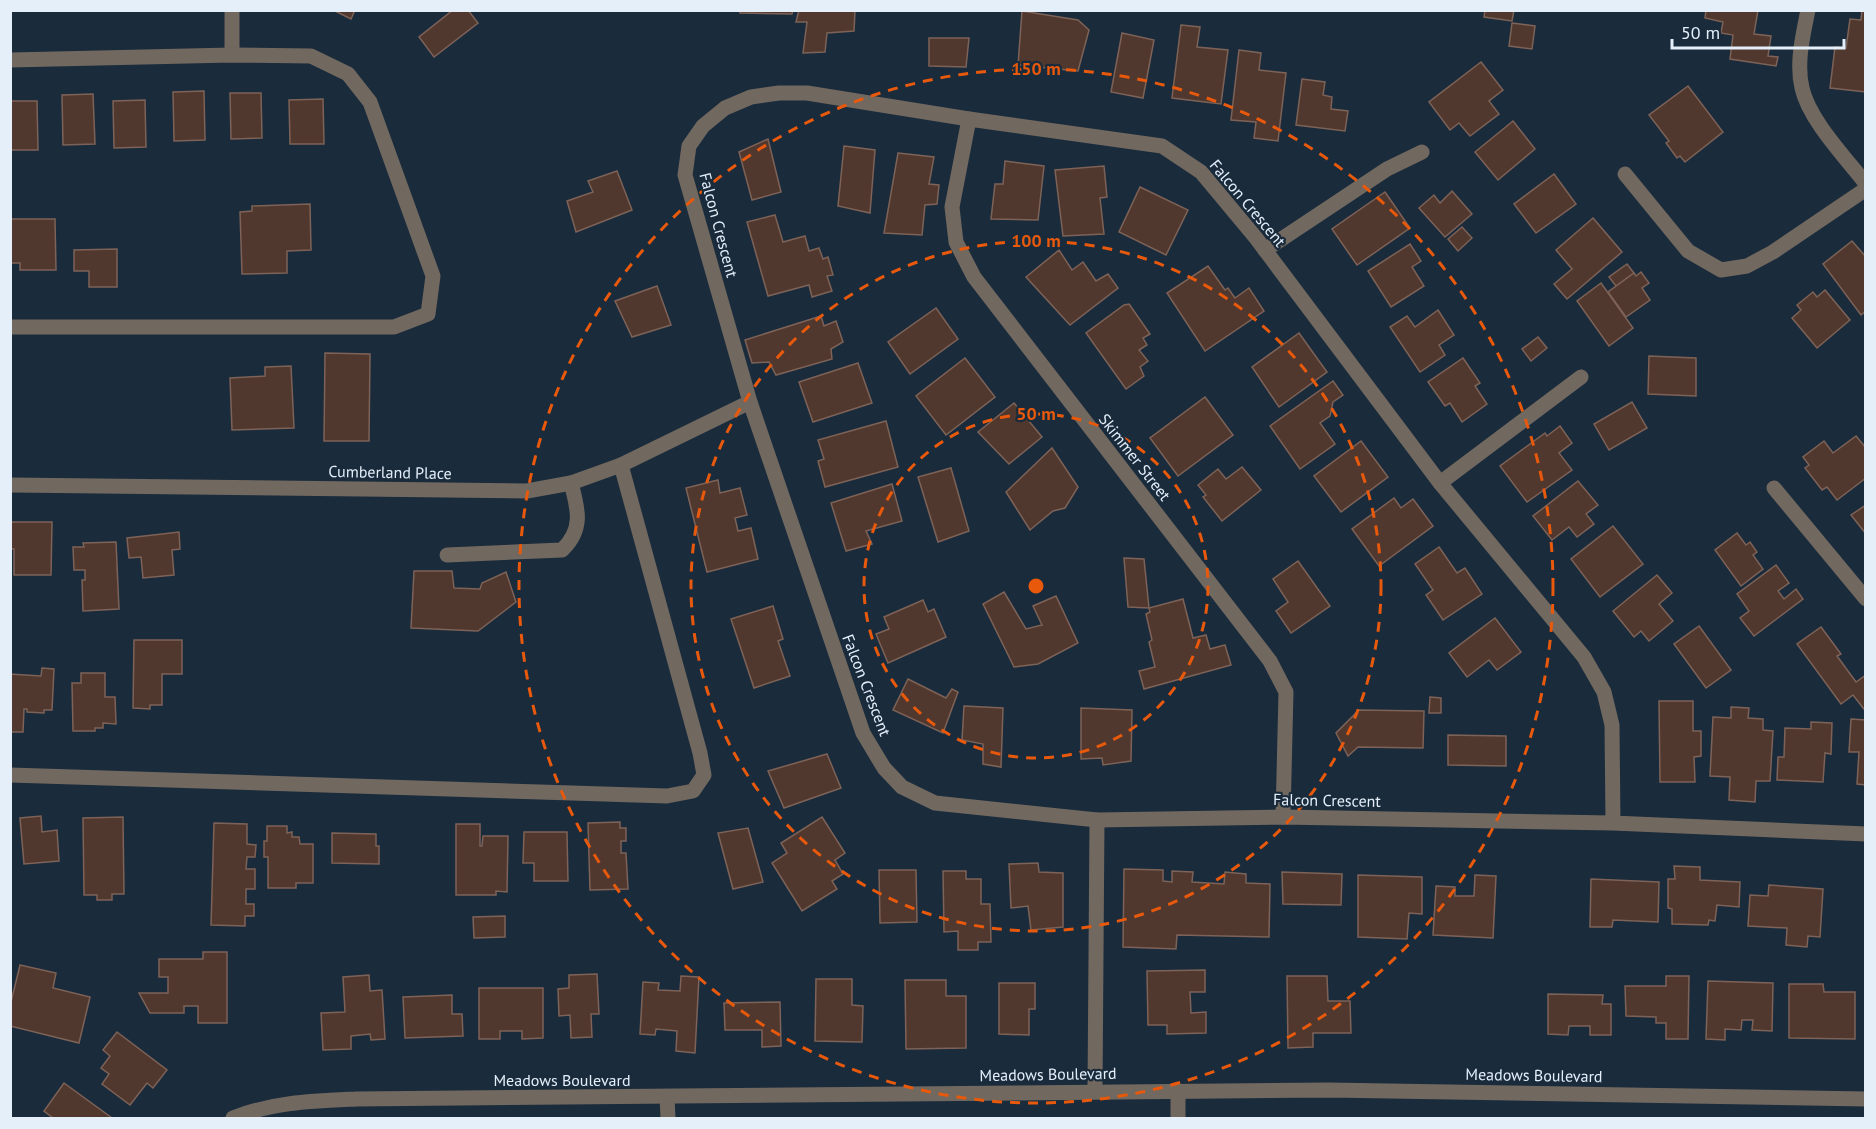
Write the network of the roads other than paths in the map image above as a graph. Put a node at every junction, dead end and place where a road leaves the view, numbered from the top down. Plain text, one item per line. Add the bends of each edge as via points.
1 (232, 10) edge
2 (1808, 10) edge
3 (232, 55) junction
4 (10, 60) edge
5 (969, 119) junction
6 (1422, 152) dead end
7 (1625, 174) dead end
8 (1866, 184) edge
9 (1866, 189) edge
10 (1264, 250) junction
11 (10, 327) edge
12 (1581, 377) dead end
13 (750, 402) junction
14 (621, 465) junction
15 (571, 483) junction
16 (1440, 483) junction
17 (10, 485) edge
18 (1774, 488) dead end
19 (447, 555) dead end
20 (1866, 599) edge
21 (10, 775) edge
22 (1283, 817) junction
23 (1097, 820) junction
24 (1613, 823) junction
25 (1866, 834) edge
26 (1095, 1091) junction
27 (1178, 1091) junction
28 (668, 1097) junction
29 (1866, 1099) edge
30 (233, 1119) edge
31 (668, 1119) edge
32 (1178, 1119) edge

1 - 3 street
2 - 8 street via 1800,54 1802,88 1813,116
3 - 4 street
3 - 11 street via 311,56 348,74 370,102 433,276 428,314 394,327
5 - 10 street, Falcon Crescent via 1162,146 1201,172
5 - 13 street, Falcon Crescent via 807,93 779,93 751,97 725,108 703,126 688,146 685,176
5 - 22 street, Skimmer Street via 952,207 956,242 974,277 1270,661 1286,692
6 - 10 street via 1387,169
7 - 9 street via 1688,251 1721,270 1747,266 1773,252
10 - 16 street, Falcon Crescent
12 - 16 street
13 - 14 street, Cumberland Place
13 - 23 street, Falcon Crescent via 863,733 884,768 902,787 935,803
14 - 15 street, Cumberland Place
14 - 21 street via 700,753 704,775 693,791 667,796
15 - 17 street, Cumberland Place via 527,491
15 - 19 street via 578,519 572,542 562,550
16 - 24 street, Falcon Crescent via 1584,657 1604,692 1612,725
18 - 20 street
22 - 23 street, Falcon Crescent
22 - 24 street, Falcon Crescent
23 - 26 street
24 - 25 street, Falcon Crescent
26 - 27 street, Meadows Boulevard
26 - 28 street, Meadows Boulevard
27 - 29 street, Meadows Boulevard
27 - 32 street
28 - 30 street, Meadows Boulevard via 305,1101 259,1109
28 - 31 street

